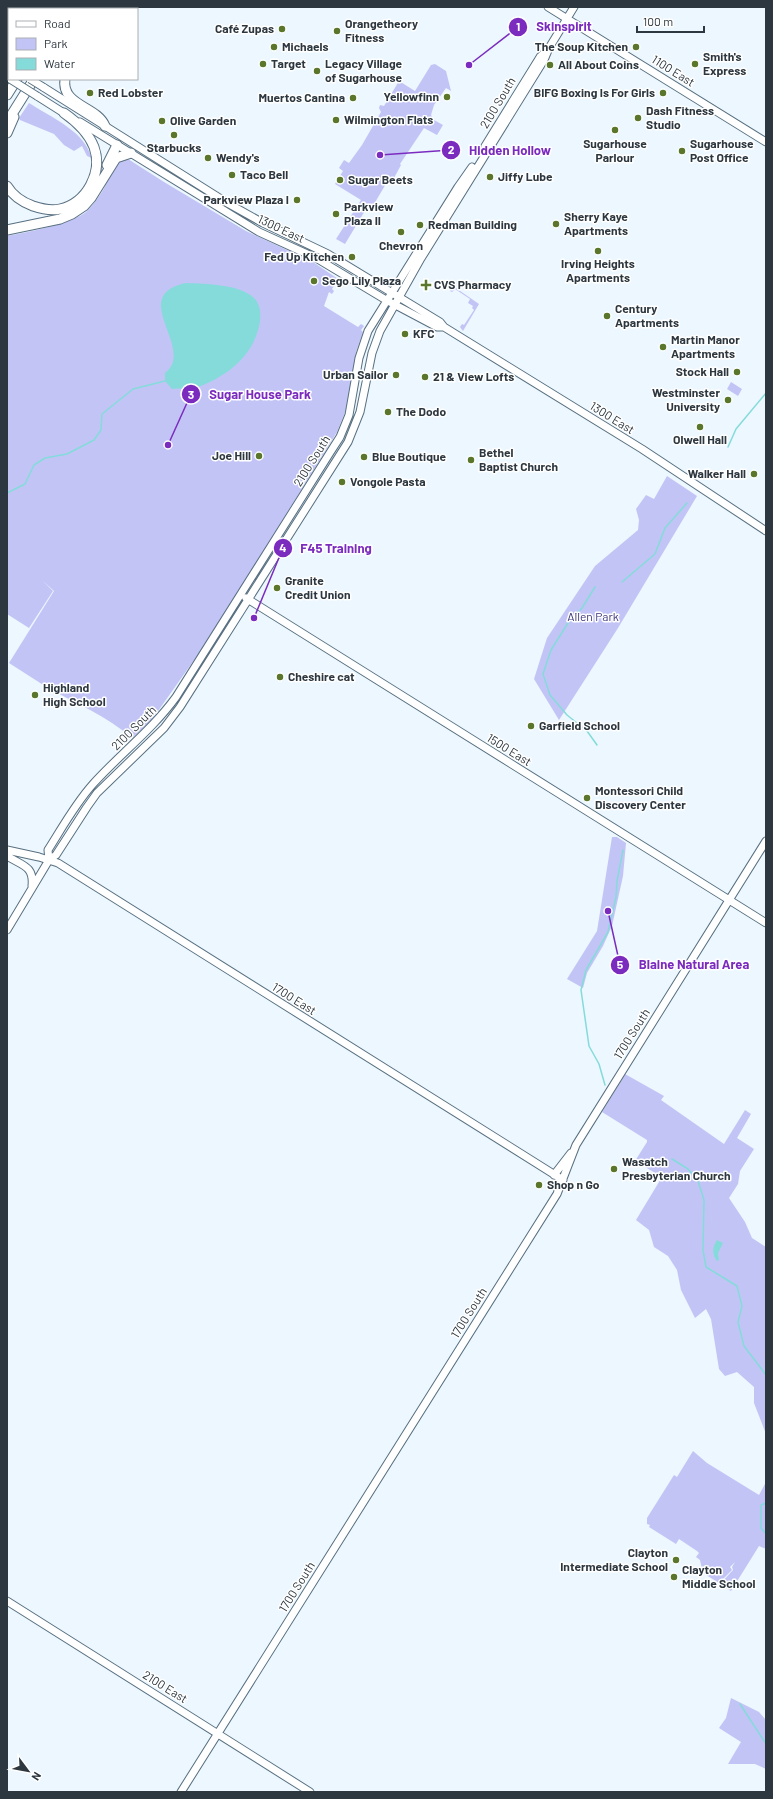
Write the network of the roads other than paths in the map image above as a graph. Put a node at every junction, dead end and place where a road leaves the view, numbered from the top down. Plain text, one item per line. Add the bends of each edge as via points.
1 (548, 7) edge
2 (574, 7) edge
3 (568, 18) junction
4 (549, 48) junction
5 (12, 80) edge
6 (16, 80) edge
7 (31, 80) edge
8 (33, 80) edge
9 (65, 80) edge
10 (7, 95) edge
11 (20, 101) junction
12 (64, 113) junction
13 (504, 114) junction
14 (7, 122) edge
15 (105, 126) junction
16 (7, 133) edge
17 (497, 134) junction
18 (766, 142) edge
19 (117, 145) junction
20 (131, 153) junction
21 (7, 186) edge
22 (458, 187) junction
23 (96, 190) junction
24 (440, 228) junction
25 (7, 230) edge
26 (391, 293) junction
27 (400, 298) junction
28 (386, 300) junction
29 (395, 305) junction
30 (444, 327) junction
31 (766, 531) edge
32 (241, 594) junction
33 (248, 599) junction
34 (766, 841) edge
35 (7, 850) edge
36 (7, 856) edge
37 (49, 860) junction
38 (32, 889) junction
39 (729, 900) junction
40 (766, 923) edge
41 (7, 930) edge
42 (574, 1150) junction
43 (554, 1175) junction
44 (563, 1180) junction
45 (7, 1601) edge
46 (218, 1733) junction
47 (181, 1792) edge
48 (310, 1792) edge

1 - 3 main road, 1100 East
2 - 3 main road, 2100 South
3 - 4 main road, 2100 South
3 - 18 main road, 1100 East
4 - 13 main road, 2100 South via 540,57
4 - 17 main road, 2100 South
5 - 12 main road, 1300 East, bridge
6 - 10 highway
7 - 15 main road, 1300 East, bridge
8 - 11 highway
9 - 15 highway via 67,94 102,119
11 - 14 highway
11 - 16 highway
12 - 19 main road, 1300 East
12 - 21 highway via 80,125 94,147 97,160 96,176 88,191 72,204 60,209 43,209 16,198
13 - 17 main road via 506,116
13 - 22 main road, 2100 South
15 - 26 main road, 1300 East via 241,210 328,254
17 - 24 main road, 2100 South
19 - 20 main road, 1300 East
19 - 23 highway
20 - 23 highway via 116,158
20 - 28 main road, 1300 East via 259,232 316,258
22 - 24 main road via 457,195 439,223
22 - 26 main road, 2100 South
23 - 25 highway via 84,206 72,214
24 - 27 main road, 2100 South
26 - 27 main road, 1300 East
26 - 28 main road, 2100 South
27 - 29 main road, 2100 South
27 - 30 main road, 1300 East
28 - 29 main road, 1300 East
28 - 32 main road, 2100 South via 363,342 351,407 340,437
29 - 30 main road, 1300 East via 437,327
29 - 33 main road, 2100 South via 373,349 360,412 352,435
30 - 31 main road, 1300 East via 642,449
32 - 33 main road, 1500 East
32 - 37 main road, 2100 South via 156,723 98,778 81,799 48,850
33 - 37 main road, 2100 South via 175,714 97,793 56,855
33 - 39 main road, 1500 East
34 - 39 main road, 1700 South
35 - 37 main road, 1700 East
36 - 38 main road via 31,872
37 - 38 main road, 2100 South
37 - 43 main road, 1700 East via 100,889
38 - 41 main road, 2100 South
39 - 40 main road, 1500 East
39 - 42 main road, 1700 South
42 - 43 main road
42 - 44 main road, 1700 South
43 - 44 main road, 1700 East
44 - 46 main road, 1700 South via 558,1194
45 - 46 main road, 2100 East
46 - 47 main road, 1700 South
46 - 48 main road, 2100 East

